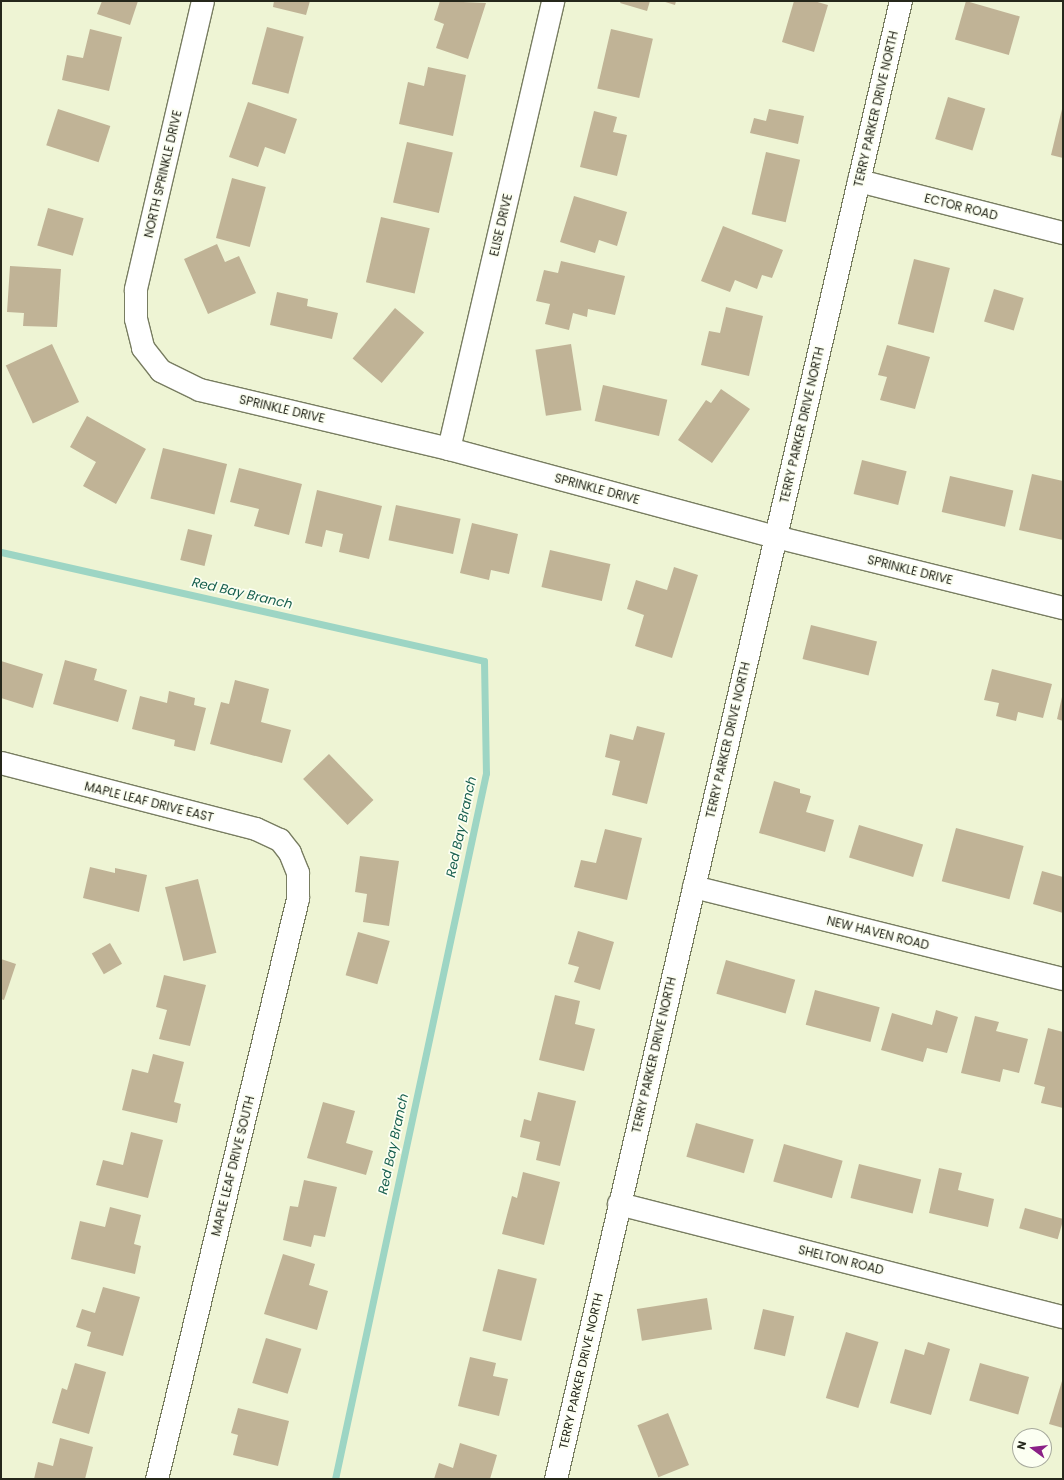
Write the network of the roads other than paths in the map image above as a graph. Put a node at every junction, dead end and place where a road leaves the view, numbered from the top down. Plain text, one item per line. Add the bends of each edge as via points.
1 (203, 1) edge
2 (553, 1) edge
3 (901, 1) edge
4 (859, 182) junction
5 (1063, 233) edge
6 (143, 348) joint
7 (449, 449) junction
8 (776, 537) junction
9 (1063, 608) edge
10 (1, 764) edge
11 (290, 853) joint
12 (694, 887) junction
13 (1063, 979) edge
14 (619, 1204) junction
15 (1063, 1317) edge
16 (157, 1479) edge
17 (556, 1479) edge

1 - 6 street, NORTH SPRINKLE DRIVE via 136,290 136,319
2 - 7 street, ELISE DRIVE
3 - 4 street, TERRY PARKER DRIVE NORTH
4 - 5 street, ECTOR ROAD
4 - 8 street, TERRY PARKER DRIVE NORTH
6 - 7 street, SPRINKLE DRIVE via 161,371 200,390
7 - 8 street, SPRINKLE DRIVE
8 - 9 street, SPRINKLE DRIVE
8 - 12 street, TERRY PARKER DRIVE NORTH
10 - 11 street, MAPLE LEAF DRIVE EAST via 256,829 280,840
11 - 16 street, MAPLE LEAF DRIVE SOUTH via 298,872 298,899
12 - 13 street, NEW HAVEN ROAD
12 - 14 street, TERRY PARKER DRIVE NORTH
14 - 15 street, SHELTON ROAD
14 - 17 street, TERRY PARKER DRIVE NORTH

